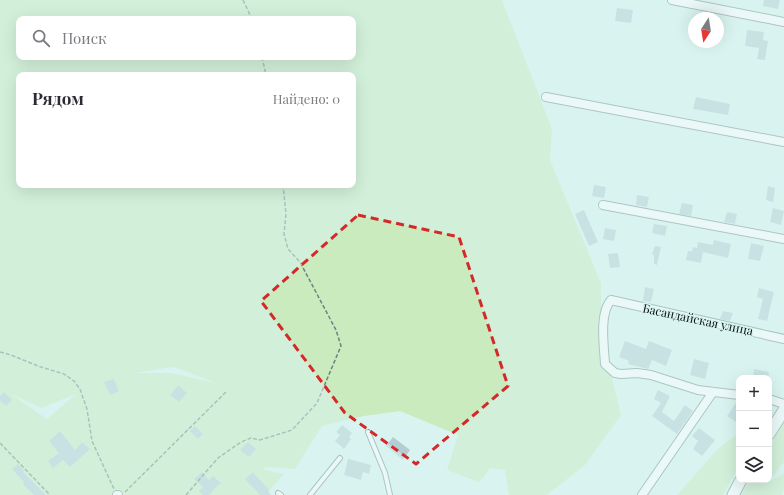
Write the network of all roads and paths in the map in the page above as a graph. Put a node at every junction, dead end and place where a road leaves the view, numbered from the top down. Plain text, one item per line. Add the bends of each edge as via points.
1 (243, 0) edge
2 (672, 0) edge
3 (251, 16) edge
4 (784, 22) edge
5 (263, 60) edge
6 (265, 72) edge
7 (546, 97) dead end
8 (784, 142) edge
9 (283, 188) edge
10 (603, 205) dead end
11 (784, 240) edge
12 (784, 339) edge
13 (0, 352) edge
14 (226, 392) dead end
15 (713, 392) junction
16 (736, 395) edge
17 (772, 400) edge
18 (784, 404) edge
19 (784, 410) edge
20 (772, 429) edge
21 (368, 432) dead end
22 (0, 443) edge
23 (340, 458) dead end
24 (740, 483) edge
25 (50, 495) edge
26 (118, 495) edge
27 (186, 495) edge
28 (310, 495) edge
29 (390, 495) edge
30 (642, 495) edge
31 (733, 495) edge

1 - 3 path
2 - 4 street
5 - 6 path
7 - 8 street
9 - 27 path via 286,214 284,234 288,249 300,262 336,330 341,346 317,403 292,430 260,440 252,438 242,442 218,458
10 - 11 street
12 - 15 street, Басандайская улица via 611,300 605,308 604,330 605,364 611,370 621,374 651,375
13 - 26 path via 64,374 74,381 80,389 87,409 92,441
14 - 26 path
15 - 16 street
15 - 30 street
17 - 18 street
19 - 20 street
21 - 29 lane via 385,473
22 - 25 path
23 - 28 lane
24 - 31 street

